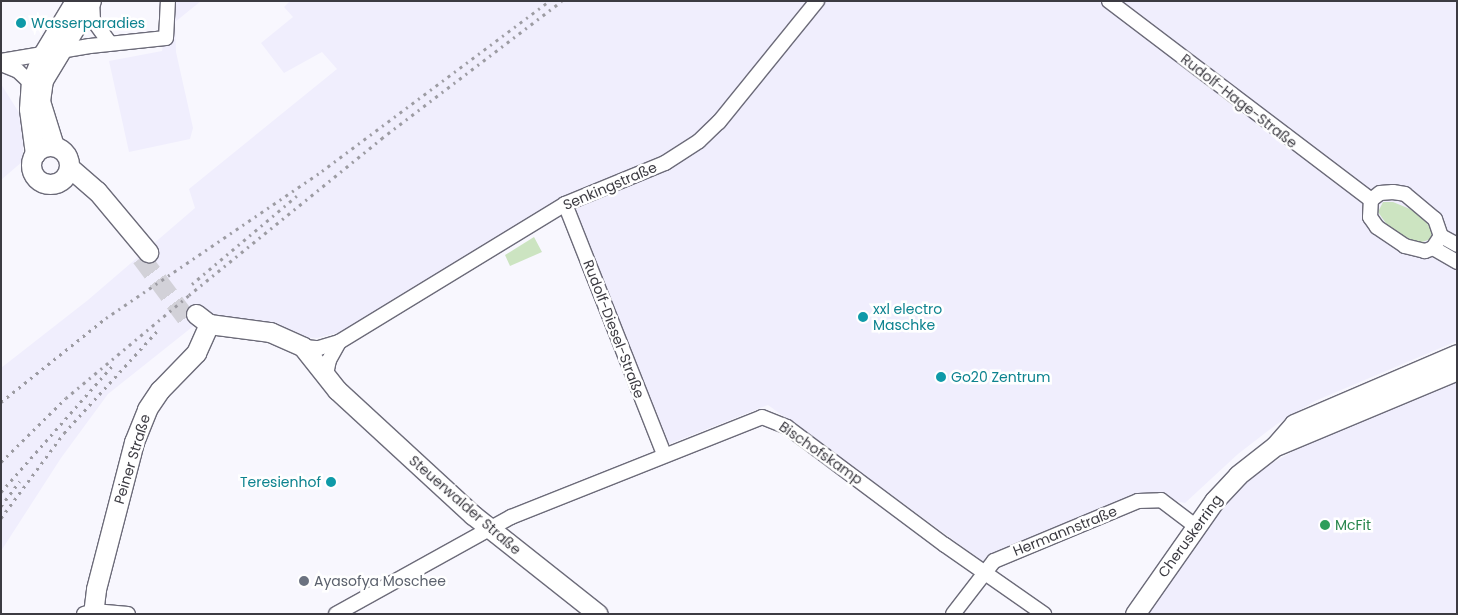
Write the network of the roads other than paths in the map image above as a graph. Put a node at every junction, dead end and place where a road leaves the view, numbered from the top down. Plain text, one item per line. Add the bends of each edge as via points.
1 (75, 1) edge
2 (92, 1) edge
3 (168, 1) edge
4 (817, 1) edge
5 (1109, 1) edge
6 (110, 43) junction
7 (60, 46) junction
8 (1, 63) edge
9 (31, 83) junction
10 (54, 146) junction
11 (35, 154) junction
12 (64, 174) junction
13 (1371, 200) junction
14 (565, 204) junction
15 (1441, 236) junction
16 (1457, 245) edge
17 (1433, 248) junction
18 (144, 255) tunnel mouth
19 (1457, 262) edge
20 (200, 323) junction
21 (339, 342) junction
22 (303, 348) junction
23 (1457, 354) edge
24 (1457, 370) edge
25 (326, 374) junction
26 (338, 390) junction
27 (1275, 446) junction
28 (664, 454) junction
29 (1194, 525) junction
30 (488, 528) junction
31 (984, 572) junction
32 (90, 613) edge
33 (128, 614) edge
34 (336, 614) edge
35 (598, 614) edge
36 (954, 614) edge
37 (1044, 614) edge
38 (1136, 614) edge

1 - 7 street
2 - 6 street via 93,20
2 - 7 street
3 - 6 street via 166,38
4 - 14 street, Senkingstraße via 719,122 699,140 665,163
5 - 13 street, Rudolf-Hage-Straße
6 - 7 street
7 - 8 street
7 - 9 street
7 - 10 street via 43,80 40,101
8 - 9 street
9 - 11 street via 30,115
10 - 11 street via 46,146
10 - 12 street via 65,153
11 - 12 street via 32,166 36,177 47,183
12 - 18 street via 97,191
13 - 15 street via 1380,193 1405,194 1435,219
13 - 17 street via 1370,216 1377,228 1405,246 1425,251
14 - 21 street, Senkingstraße
14 - 28 street, Rudolf-Diesel-Straße
15 - 16 street
15 - 17 street
17 - 19 street
20 - 22 street, Steuerwalder Straße via 270,332
20 - 26 street, Steuerwalder Straße via 281,347 323,383
20 - 32 street, Peiner Straße via 196,353 160,390 147,409 134,442
21 - 22 street, Senkingstraße
21 - 25 street
22 - 25 street, Steuerwalder Straße
23 - 27 street, Cheruskerring via 1294,424
24 - 27 street, Cheruskerring
25 - 26 street, Steuerwalder Straße
26 - 30 street, Steuerwalder Straße
27 - 29 street, Cheruskerring via 1238,475
28 - 30 street, Bischofskamp
28 - 31 street, Bischofskamp via 749,420 772,419
29 - 31 street, Hermannstraße via 1165,502 1147,499 998,558
29 - 38 street, Cheruskerring
30 - 34 street, Bischofskamp
30 - 35 street, Steuerwalder Straße
31 - 36 street, Hermannstraße
31 - 37 street, Bischofskamp
32 - 33 street

